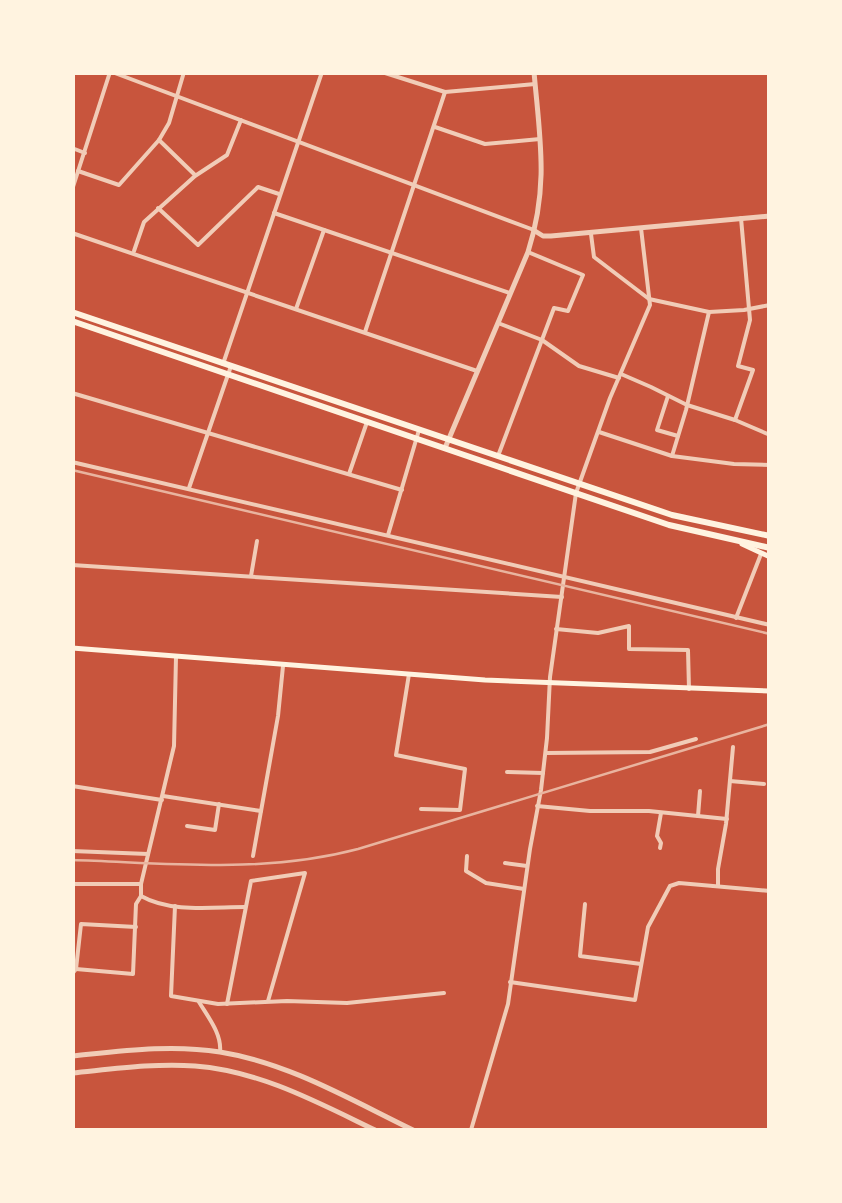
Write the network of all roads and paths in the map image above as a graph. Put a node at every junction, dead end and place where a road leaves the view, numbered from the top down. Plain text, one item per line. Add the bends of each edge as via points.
1 (111, 72) edge
2 (184, 72) edge
3 (322, 72) edge
4 (534, 72) edge
5 (386, 73) edge
6 (535, 84) junction
7 (446, 92) junction
8 (177, 97) junction
9 (241, 120) junction
10 (435, 127) junction
11 (540, 138) junction
12 (159, 140) junction
13 (298, 142) junction
14 (72, 148) edge
15 (84, 152) junction
16 (78, 172) junction
17 (195, 176) junction
18 (415, 185) junction
19 (72, 190) edge
20 (280, 194) junction
21 (158, 208) junction
22 (274, 213) junction
23 (770, 216) edge
24 (741, 218) junction
25 (641, 228) junction
26 (324, 230) junction
27 (535, 230) junction
28 (72, 232) edge
29 (591, 232) junction
30 (528, 252) junction
31 (133, 253) junction
32 (392, 253) junction
33 (247, 292) junction
34 (510, 293) junction
35 (649, 298) junction
36 (770, 305) edge
37 (750, 309) junction
38 (296, 310) junction
39 (72, 312) edge
40 (708, 312) junction
41 (72, 321) edge
42 (498, 322) junction
43 (366, 332) junction
44 (542, 340) junction
45 (228, 368) junction
46 (478, 371) junction
47 (620, 376) junction
48 (72, 393) edge
49 (668, 396) junction
50 (687, 405) junction
51 (735, 420) junction
52 (368, 422) junction
53 (598, 432) junction
54 (208, 433) junction
55 (418, 434) junction
56 (678, 436) junction
57 (770, 436) edge
58 (447, 444) junction
59 (498, 456) junction
60 (672, 456) junction
61 (72, 462) edge
62 (770, 465) edge
63 (349, 475) junction
64 (580, 484) junction
65 (190, 488) junction
66 (402, 490) junction
67 (576, 493) junction
68 (388, 535) junction
69 (770, 536) edge
70 (257, 541) dead end
71 (742, 544) junction
72 (770, 548) edge
73 (760, 554) junction
74 (770, 557) edge
75 (72, 565) edge
76 (565, 577) junction
77 (251, 578) junction
78 (562, 597) junction
79 (736, 618) junction
80 (770, 625) edge
81 (556, 629) junction
82 (72, 648) edge
83 (176, 657) junction
84 (283, 666) junction
85 (409, 674) junction
86 (550, 683) junction
87 (688, 688) junction
88 (770, 690) edge
89 (696, 739) dead end
90 (733, 747) dead end
91 (546, 753) junction
92 (507, 772) dead end
93 (543, 773) junction
94 (730, 780) junction
95 (764, 784) dead end
96 (72, 786) edge
97 (700, 790) dead end
98 (162, 798) junction
99 (218, 804) junction
100 (537, 806) junction
101 (421, 808) dead end
102 (261, 811) junction
103 (661, 812) junction
104 (698, 818) junction
105 (727, 819) junction
106 (187, 826) dead end
107 (660, 848) dead end
108 (72, 851) edge
109 (148, 854) junction
110 (253, 856) dead end
111 (467, 856) dead end
112 (506, 863) dead end
113 (527, 866) junction
114 (72, 884) edge
115 (141, 884) junction
116 (718, 886) junction
117 (524, 888) junction
118 (770, 891) edge
119 (142, 896) junction
120 (585, 904) dead end
121 (175, 906) junction
122 (246, 907) junction
123 (136, 928) junction
124 (641, 964) junction
125 (74, 972) edge
126 (510, 982) junction
127 (444, 992) dead end
128 (198, 1001) junction
129 (268, 1001) junction
130 (227, 1004) junction
131 (220, 1052) junction
132 (72, 1056) edge
133 (72, 1073) edge
134 (375, 1130) edge
135 (413, 1130) edge
136 (471, 1130) edge

1 - 8 street
1 - 15 street
2 - 8 street
3 - 13 street
4 - 6 street
5 - 7 street
6 - 7 street
6 - 11 street
7 - 10 street
8 - 9 street
8 - 12 street
9 - 13 street
9 - 17 street via 227,154
10 - 11 street via 485,144
10 - 18 street
11 - 27 street
12 - 16 street via 119,185
12 - 17 street
13 - 18 street
13 - 20 street
14 - 15 street
15 - 16 street
16 - 19 street
17 - 21 street
18 - 27 street
18 - 32 street
20 - 21 street via 258,187 198,245
20 - 22 street
21 - 31 street via 144,222
22 - 26 street
22 - 33 street
23 - 24 street
24 - 25 street
24 - 37 street
25 - 29 street
25 - 35 street
26 - 32 street
26 - 38 street
27 - 29 street via 543,236
27 - 30 street
28 - 31 street
29 - 35 street via 594,257
30 - 34 street
30 - 44 street via 582,276 568,311 554,308
31 - 33 street
32 - 34 street
32 - 43 street
33 - 38 street
33 - 45 street
34 - 42 street
35 - 40 street
35 - 47 street
36 - 37 street
37 - 40 street
37 - 51 street via 738,366 753,370
38 - 43 street
39 - 45 highway
40 - 50 street
41 - 45 highway
42 - 44 street
42 - 46 street
43 - 46 street
44 - 47 street via 579,366
44 - 59 street
45 - 52 highway
45 - 54 street
45 - 55 highway
46 - 58 street
47 - 49 street
47 - 53 street
48 - 54 street
49 - 50 street
49 - 56 street via 657,430
50 - 51 street
50 - 56 street
51 - 57 street
52 - 55 highway
52 - 63 street
53 - 60 street
53 - 64 street
54 - 63 street
54 - 65 street
55 - 58 highway
55 - 66 street
56 - 60 street
58 - 59 highway
58 - 67 highway
59 - 64 highway
60 - 62 street
61 - 65 street
63 - 66 street
64 - 67 street
64 - 69 highway
65 - 68 street
66 - 68 street
67 - 71 highway
67 - 76 street
68 - 76 street
70 - 77 street
71 - 72 highway
71 - 73 main road
73 - 74 main road
73 - 79 street
75 - 77 street
76 - 78 street
76 - 79 street
77 - 78 street
78 - 81 street
79 - 80 street
81 - 86 street
81 - 87 street via 598,633 629,626 629,649 688,650
82 - 83 main road
83 - 84 main road
83 - 98 street via 174,746
84 - 85 main road
84 - 102 street
85 - 86 main road
85 - 101 street via 396,754 465,769 460,810
86 - 87 main road
86 - 91 street
87 - 88 main road
89 - 91 street via 650,752
90 - 94 street
91 - 93 street
92 - 93 street
93 - 100 street
94 - 95 street
94 - 105 street
96 - 98 street
97 - 104 street
98 - 99 street
98 - 109 street
99 - 102 street
99 - 106 street via 214,830
100 - 103 street
100 - 113 street
102 - 110 street
103 - 104 street
103 - 107 street
104 - 105 street
105 - 116 street
108 - 109 street
109 - 115 street
111 - 117 street via 466,870 486,883
112 - 113 street
113 - 117 street
114 - 115 street
115 - 119 street
116 - 118 street
116 - 124 street via 670,886 648,926
117 - 126 street
119 - 121 street
119 - 123 street
120 - 124 street via 580,956
121 - 122 street
121 - 128 street via 171,996
122 - 129 street via 251,881 305,873
122 - 130 street
123 - 125 street via 81,924
123 - 125 street via 133,974
124 - 126 street via 636,1000
126 - 136 street
127 - 129 street via 347,1002
128 - 130 street
128 - 131 street
129 - 130 street
131 - 132 street
131 - 135 street via 302,1076
133 - 134 street via 217,1068 284,1087

